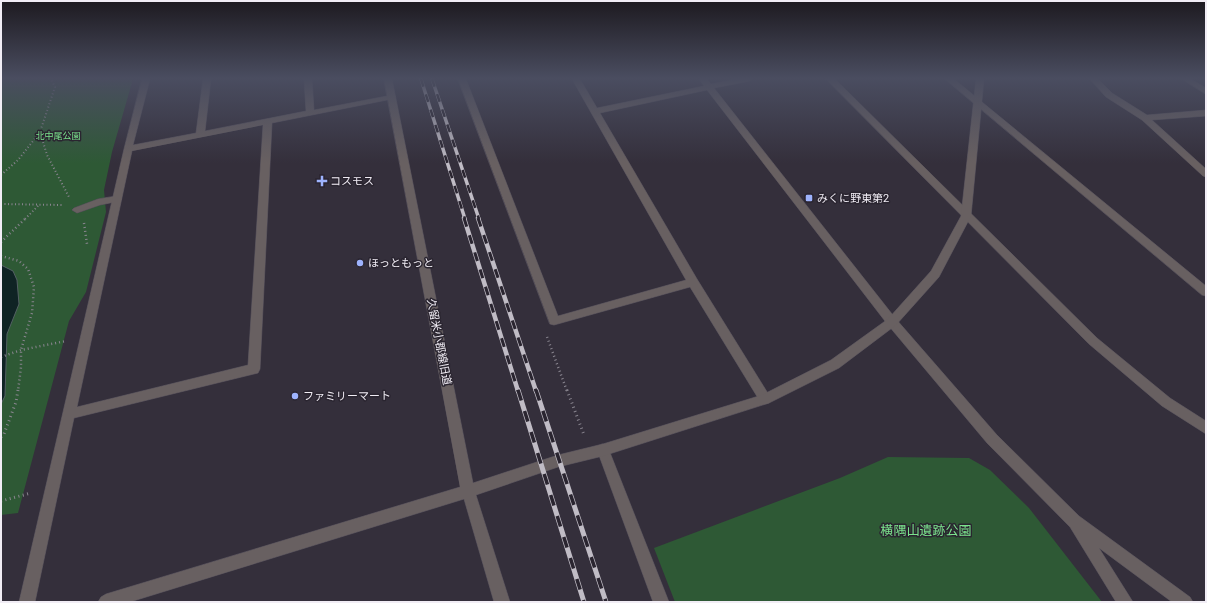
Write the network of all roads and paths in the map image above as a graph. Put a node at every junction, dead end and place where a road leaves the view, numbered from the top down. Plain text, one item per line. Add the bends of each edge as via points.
1 (48, 107) edge
2 (139, 107) edge
3 (203, 107) edge
4 (310, 107) edge
5 (342, 107) edge
6 (394, 107) edge
7 (474, 107) edge
8 (593, 107) edge
9 (613, 107) edge
10 (725, 107) edge
11 (858, 107) edge
12 (977, 107) edge
13 (983, 107) edge
14 (1128, 107) edge
15 (595, 111) junction
16 (310, 113) junction
17 (1206, 113) edge
18 (1145, 118) junction
19 (268, 121) junction
20 (40, 132) junction
21 (200, 134) junction
22 (128, 149) junction
23 (1206, 174) edge
24 (1, 175) edge
25 (117, 199) junction
26 (1, 204) edge
27 (39, 205) junction
28 (75, 208) junction
29 (966, 216) junction
30 (1, 242) edge
31 (88, 246) dead end
32 (1, 256) edge
33 (693, 282) junction
34 (1206, 292) edge
35 (892, 322) junction
36 (73, 340) dead end
37 (21, 350) junction
38 (1, 357) edge
39 (765, 399) junction
40 (70, 414) junction
41 (1206, 428) edge
42 (1, 437) edge
43 (603, 450) junction
44 (468, 491) junction
45 (32, 500) dead end
46 (1, 501) edge
47 (1074, 521) junction
48 (27, 602) edge
49 (106, 602) edge
50 (502, 602) edge
51 (661, 602) edge
52 (1125, 602) edge
53 (1185, 602) edge

1 - 20 path
2 - 22 street
3 - 21 street
4 - 16 street
5 - 16 street
6 - 44 street, 久留米小郡線旧道
7 - 33 street via 554,321
8 - 15 street
9 - 15 street
10 - 35 street
11 - 29 street
12 - 29 street
13 - 34 street
14 - 18 street
15 - 33 street
16 - 19 street
17 - 18 street
18 - 23 street
19 - 21 street
19 - 40 street via 254,369
20 - 24 path via 18,160
20 - 28 path via 47,155
21 - 22 street
22 - 25 street
25 - 28 street
25 - 40 street
26 - 27 path
27 - 28 path via 57,204
27 - 30 path
28 - 31 path via 84,220
29 - 35 street via 934,274
29 - 41 street via 1093,341 1166,402
32 - 37 path via 18,261 28,269 34,287 32,313
33 - 39 street
35 - 39 street via 835,364
35 - 47 street via 992,439
36 - 37 path
37 - 38 path
37 - 42 path via 16,402
39 - 43 street
40 - 48 street
43 - 44 street via 558,461
43 - 51 street
44 - 49 street
44 - 50 street, 久留米小郡線旧道
45 - 46 path via 34,493
47 - 52 street
47 - 53 street

